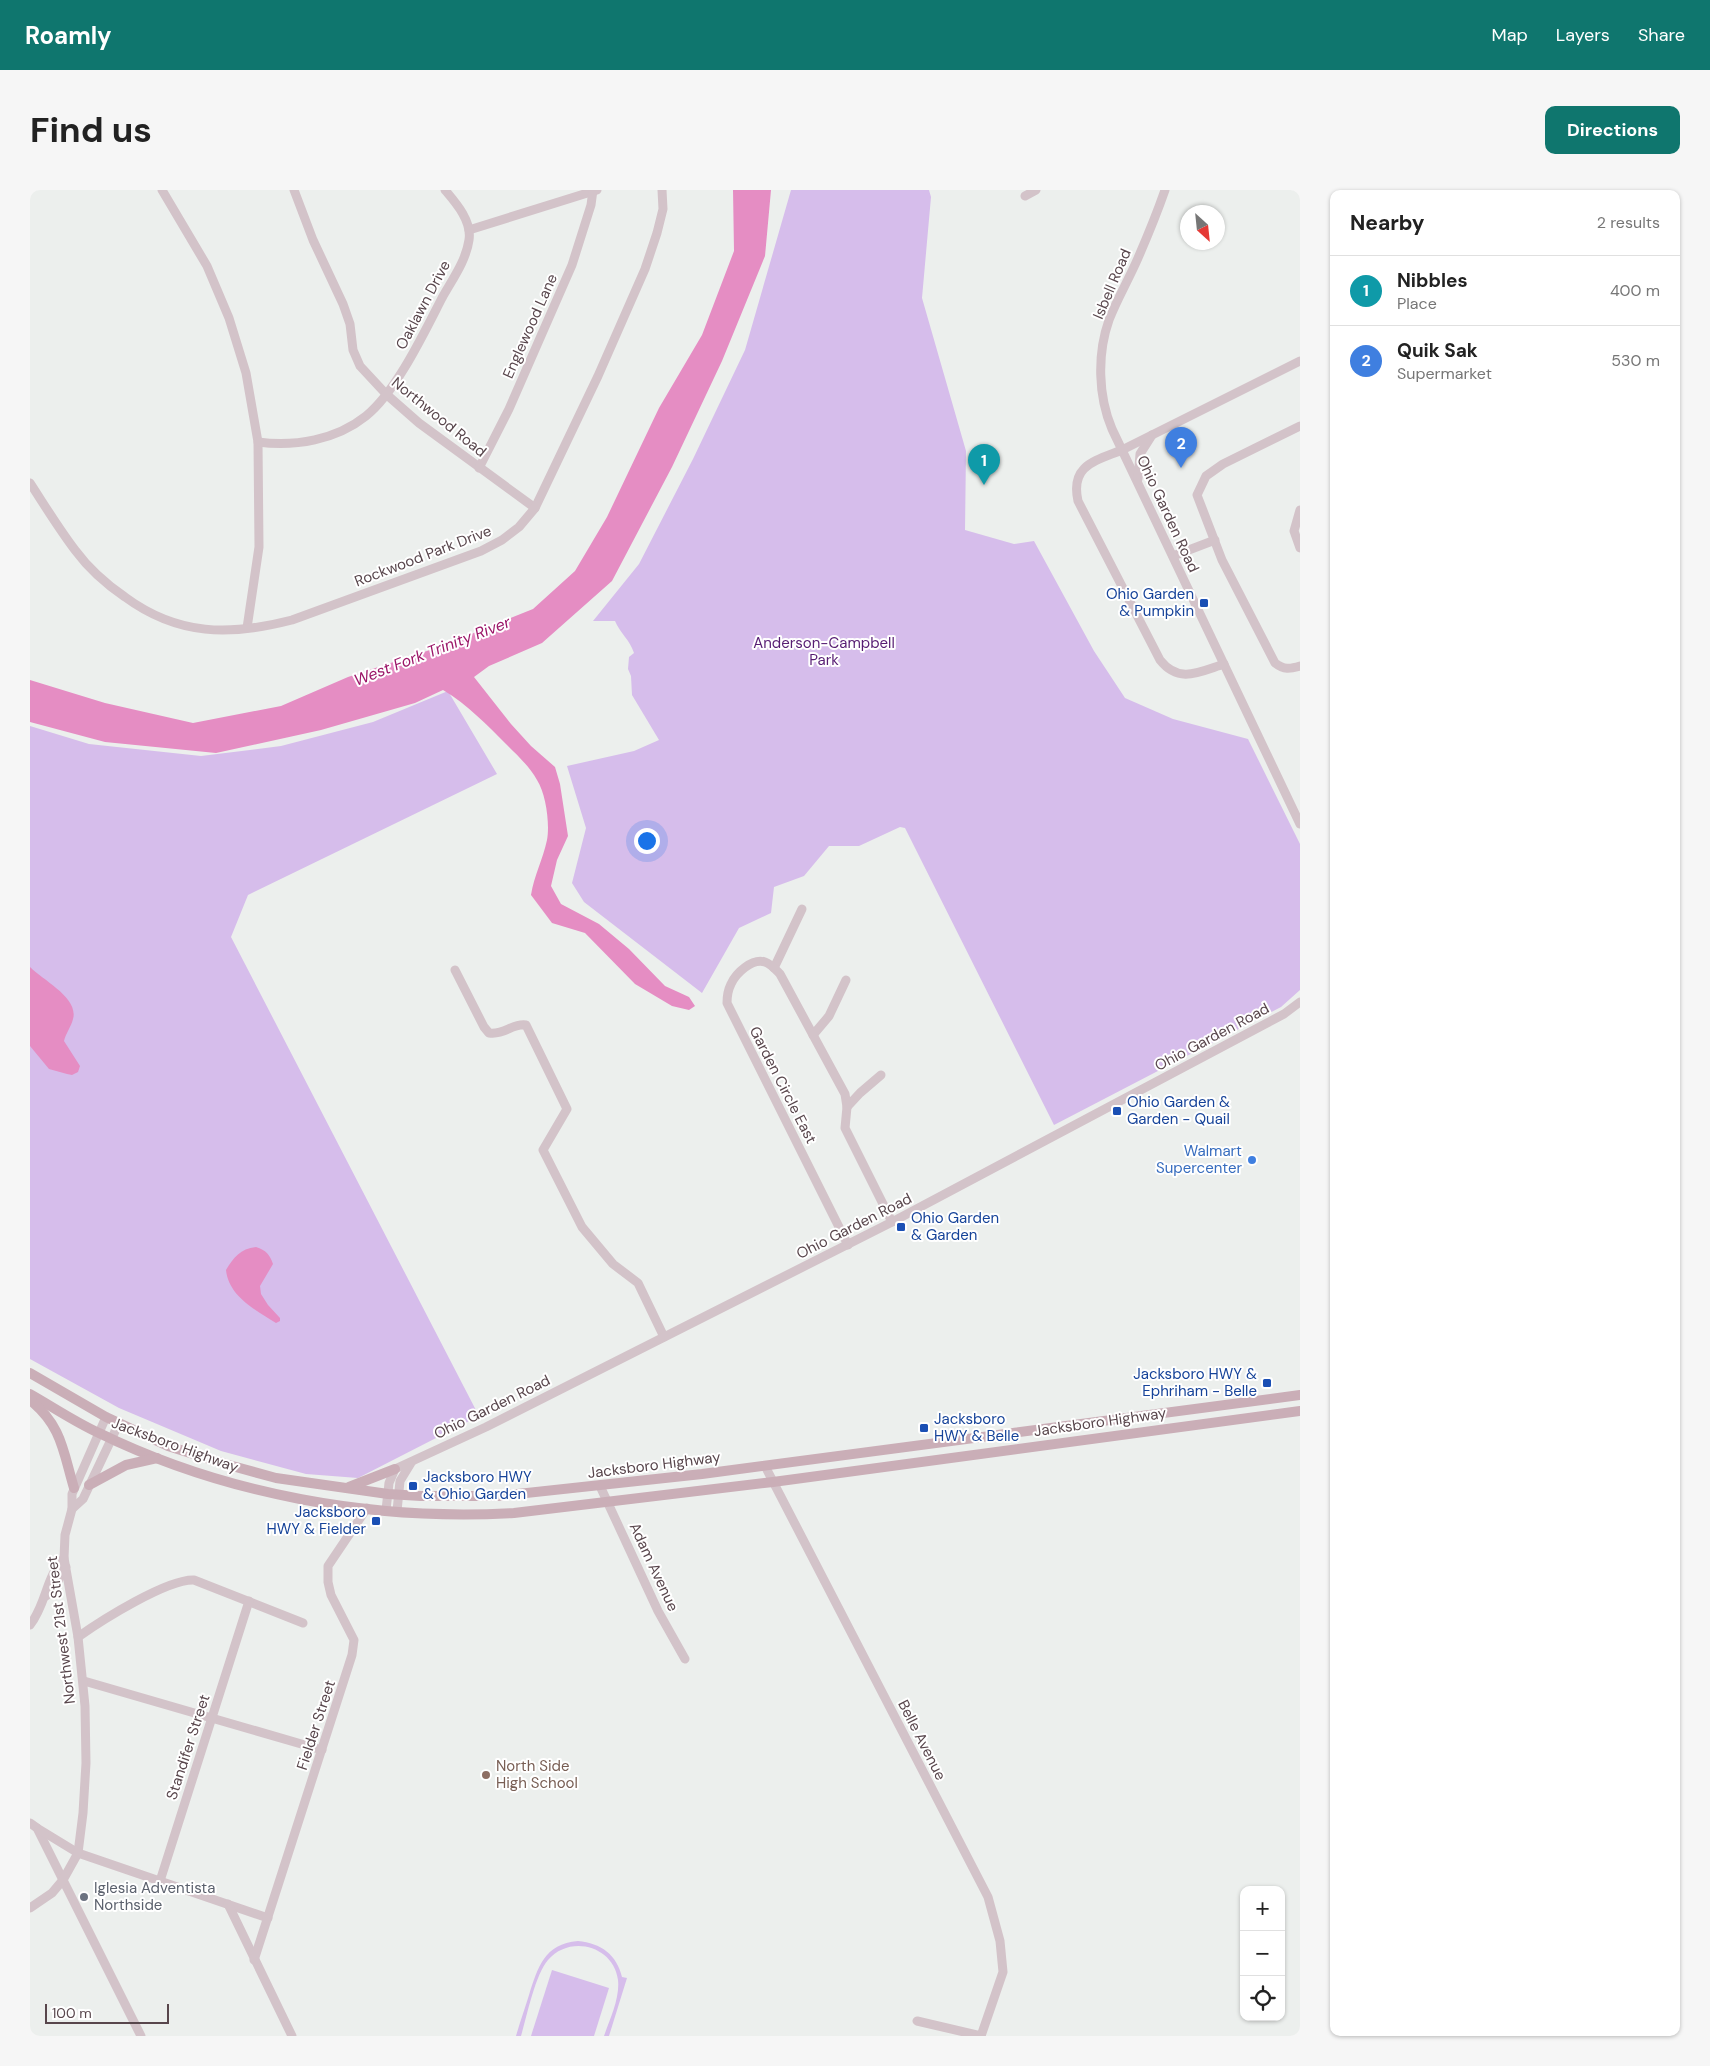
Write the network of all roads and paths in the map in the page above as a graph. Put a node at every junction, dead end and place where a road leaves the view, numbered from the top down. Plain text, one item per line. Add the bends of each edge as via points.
1 (162, 190) edge
2 (294, 190) edge
3 (445, 190) edge
4 (594, 190) edge
5 (662, 190) edge
6 (1036, 190) edge
7 (1165, 190) edge
8 (1025, 196) dead end
9 (469, 230) junction
10 (1300, 361) edge
11 (386, 394) junction
12 (1300, 426) edge
13 (1153, 434) junction
14 (258, 442) junction
15 (1122, 450) junction
16 (479, 468) junction
17 (30, 484) edge
18 (1138, 484) junction
19 (535, 508) junction
20 (1300, 510) edge
21 (1214, 540) junction
22 (1300, 548) edge
23 (1172, 556) junction
24 (247, 628) junction
25 (1224, 664) junction
26 (1300, 666) edge
27 (1300, 824) edge
28 (802, 909) dead end
29 (774, 968) junction
30 (455, 970) dead end
31 (846, 980) dead end
32 (1300, 1002) edge
33 (813, 1035) junction
34 (881, 1075) dead end
35 (848, 1108) junction
36 (892, 1222) junction
37 (848, 1245) junction
38 (664, 1337) junction
39 (30, 1373) edge
40 (30, 1394) edge
41 (1300, 1395) edge
42 (30, 1400) edge
43 (1300, 1411) edge
44 (106, 1418) junction
45 (118, 1423) junction
46 (99, 1433) junction
47 (979, 1437) junction
48 (111, 1439) junction
49 (980, 1453) junction
50 (158, 1458) junction
51 (413, 1461) junction
52 (765, 1466) junction
53 (395, 1469) junction
54 (772, 1482) junction
55 (89, 1485) junction
56 (600, 1486) junction
57 (74, 1488) junction
58 (344, 1488) junction
59 (393, 1495) junction
60 (607, 1501) junction
61 (367, 1508) junction
62 (72, 1509) junction
63 (386, 1510) junction
64 (397, 1511) junction
65 (65, 1563) junction
66 (249, 1602) junction
67 (303, 1623) dead end
68 (30, 1625) edge
69 (78, 1636) junction
70 (685, 1659) dead end
71 (84, 1681) junction
72 (212, 1718) junction
73 (322, 1750) junction
74 (34, 1825) edge
75 (78, 1853) junction
76 (62, 1880) junction
77 (160, 1881) junction
78 (228, 1904) junction
79 (30, 1908) edge
80 (268, 1918) junction
81 (254, 1960) junction
82 (917, 2021) dead end
83 (289, 2035) edge
84 (141, 2036) edge
85 (982, 2036) edge

1 - 14 street via 208,266 229,318 246,374
2 - 11 street, Northwood Road via 350,324 353,350 360,366
3 - 9 street via 466,220
4 - 9 street
4 - 16 street, Englewood Lane via 572,265 509,409
5 - 19 street, Rockwood Park Drive via 663,209 658,233 645,269
6 - 8 street
7 - 15 street, Isbell Road via 1109,321 1102,355 1103,398 1109,422
9 - 11 street, Oaklawn Drive via 470,239 464,258 409,360
10 - 13 street, Ohio Garden Road
11 - 14 street, Oaklawn Drive via 367,415 334,436 283,444
11 - 16 street, Northwood Road
12 - 21 street via 1223,464 1206,476 1197,495
13 - 15 street, Ohio Garden Road
13 - 18 street via 1140,454
14 - 24 street via 259,547
15 - 18 street, Ohio Garden Road
15 - 25 street via 1079,472 1078,501 1123,592 1166,668 1171,672 1193,674
16 - 19 street, Northwood Road
17 - 24 street, Rockwood Park Drive via 75,551 97,576 144,611 190,628
18 - 23 street, Ohio Garden Road
19 - 24 street, Rockwood Park Drive via 519,527 480,551 292,620
20 - 22 street via 1294,530
21 - 23 street
21 - 26 street via 1275,663 1289,669
23 - 25 street, Ohio Garden Road
25 - 27 street, Ohio Garden Road
28 - 29 street
29 - 33 street
29 - 37 street, Garden Circle East via 764,961 746,966 731,983 727,1003
30 - 38 street via 489,1033 499,1034 520,1024 526,1025 567,1109 543,1150 582,1227 613,1264 638,1283
31 - 33 street via 828,1016
32 - 36 street, Ohio Garden Road via 1284,1014
33 - 35 street via 845,1094
34 - 35 street
35 - 36 street via 845,1128
36 - 37 street, Ohio Garden Road
37 - 38 street, Ohio Garden Road
38 - 51 street, Ohio Garden Road
39 - 44 main road, Jacksboro Highway
40 - 46 main road, Jacksboro Highway
41 - 47 main road, Jacksboro Highway
42 - 57 main road via 54,1426
43 - 49 main road, Jacksboro Highway
44 - 45 main road, Jacksboro Highway
44 - 46 street, Northwest 21st Street
45 - 48 street, Northwest 21st Street
45 - 58 main road, Jacksboro Highway via 168,1446 225,1464 276,1478
46 - 48 main road, Jacksboro Highway
46 - 57 street, Northwest 21st Street
47 - 49 main road
47 - 52 main road, Jacksboro Highway
48 - 50 main road, Jacksboro Highway
48 - 55 street, Northwest 21st Street
49 - 54 main road, Jacksboro Highway
50 - 55 main road via 126,1465
50 - 61 main road, Jacksboro Highway via 231,1483 329,1504
51 - 53 street, Ohio Garden Road
51 - 59 street
52 - 54 street, Belle Avenue
52 - 56 main road, Jacksboro Highway
53 - 58 main road
53 - 59 street
54 - 60 main road, Jacksboro Highway
54 - 85 street, Belle Avenue via 988,1897 1000,1941 1003,1972
55 - 62 street, Northwest 21st Street via 83,1499
56 - 59 main road, Jacksboro Highway via 498,1496
56 - 60 street, Adam Avenue
57 - 62 street, Northwest 21st Street
58 - 59 main road, Jacksboro Highway
59 - 63 street
59 - 64 street
60 - 64 main road, Jacksboro Highway via 482,1515
60 - 70 street, Adam Avenue via 658,1611
61 - 63 main road, Jacksboro Highway
61 - 73 street, Fielder Street via 328,1566 332,1595 354,1640 348,1671
62 - 65 street, Northwest 21st Street via 65,1535
63 - 64 main road, Jacksboro Highway
65 - 68 street via 57,1565 45,1588 46,1596 39,1612
65 - 69 street, Northwest 21st Street
66 - 67 street
66 - 69 street via 187,1580 108,1615
66 - 72 street, Standifer Street
69 - 71 street, Northwest 21st Street
71 - 72 street
71 - 75 street, Northwest 21st Street via 86,1763
72 - 73 street
72 - 77 street, Standifer Street
73 - 80 street, Fielder Street
74 - 75 street
74 - 76 street
75 - 76 street, Northwest 21st Street
75 - 77 street
76 - 79 street, Northwest 21st Street via 52,1893
76 - 84 street
77 - 78 street
78 - 80 street
78 - 81 street
80 - 81 street, Fielder Street
81 - 83 street
82 - 85 street

